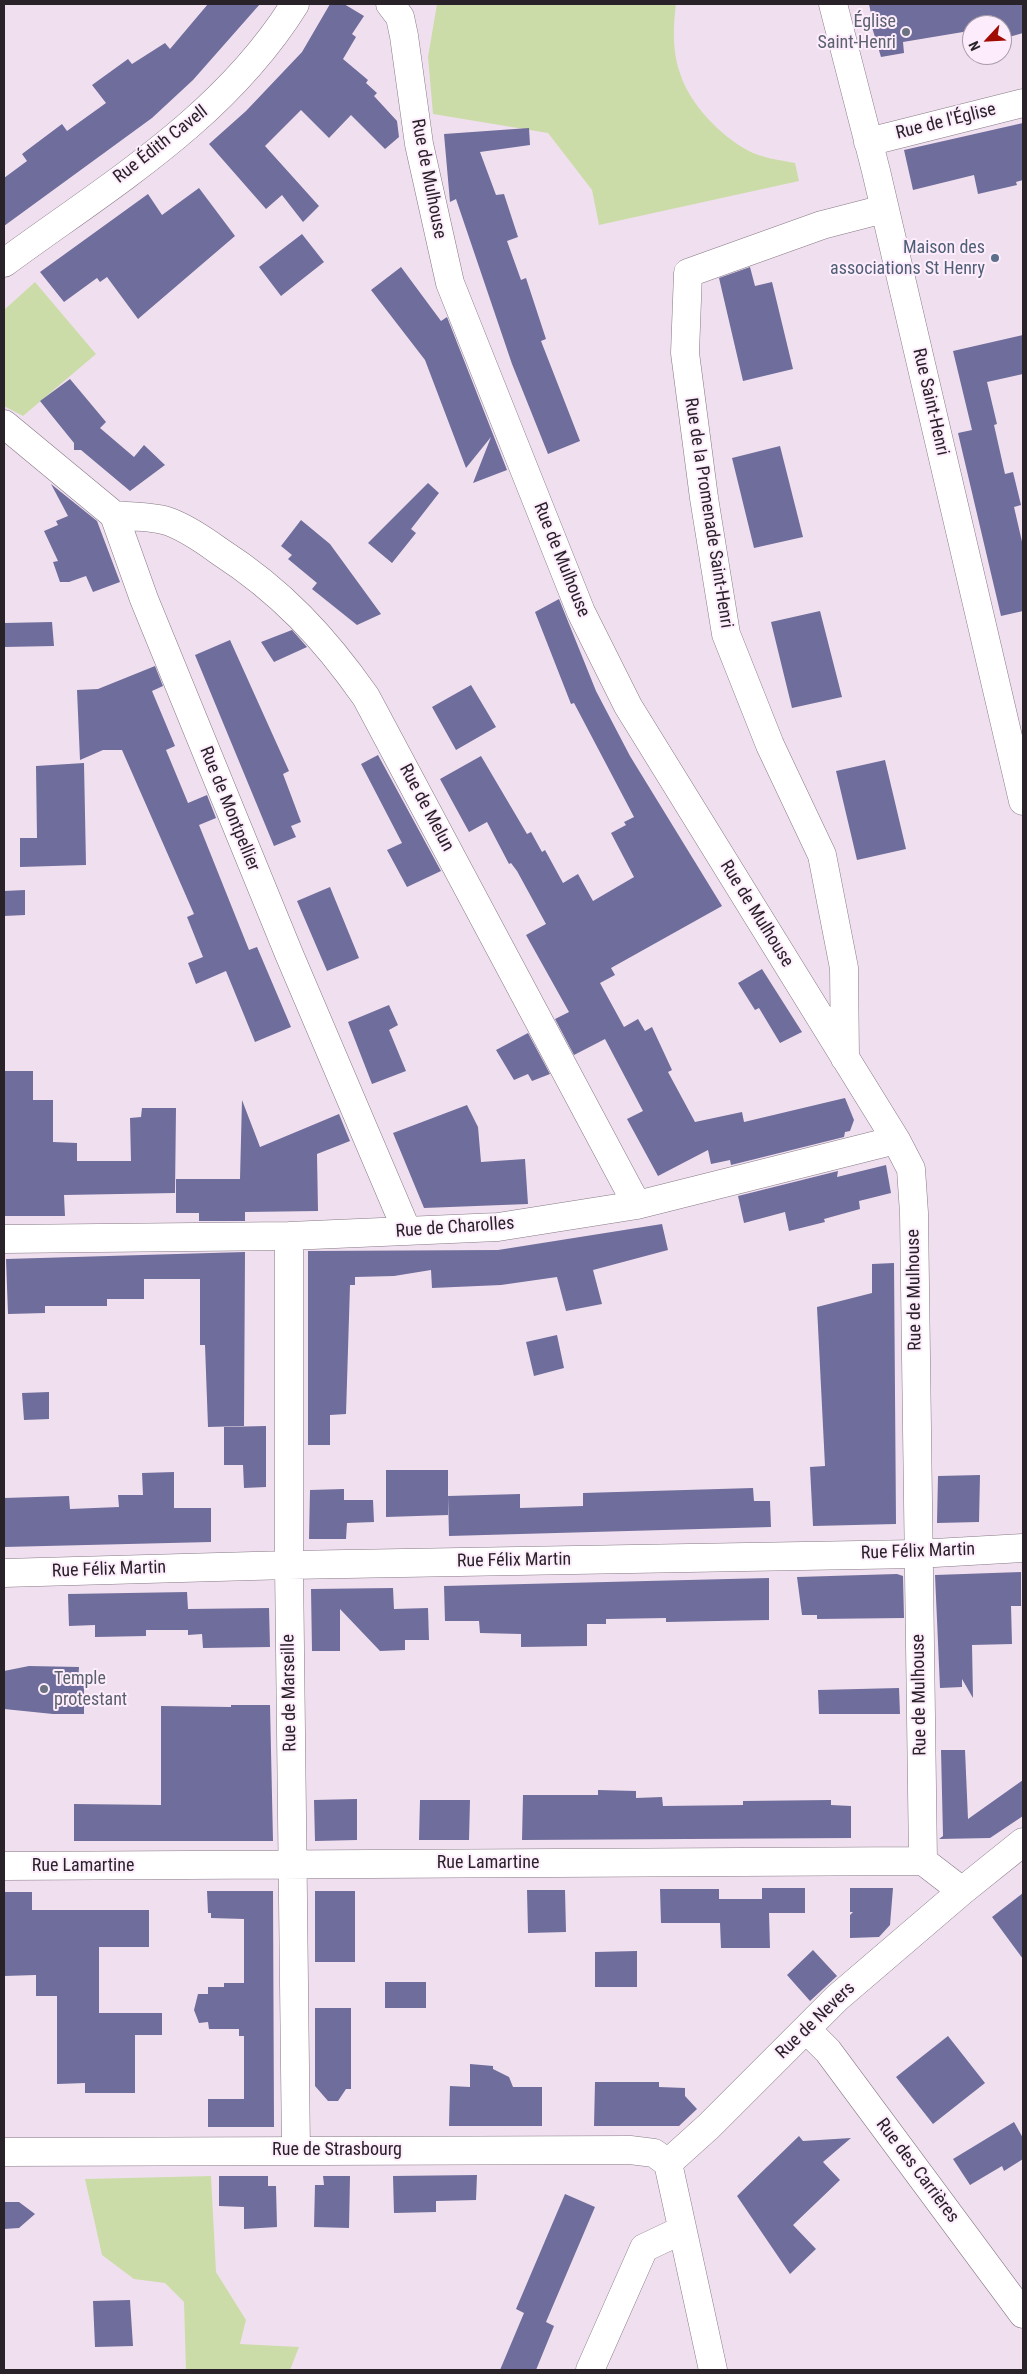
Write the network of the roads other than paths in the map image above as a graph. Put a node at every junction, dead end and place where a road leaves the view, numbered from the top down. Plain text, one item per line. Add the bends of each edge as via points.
1 (295, 4) edge
2 (390, 4) edge
3 (833, 4) edge
4 (1023, 103) edge
5 (868, 142) junction
6 (884, 209) junction
7 (4, 262) edge
8 (4, 424) edge
9 (114, 515) junction
10 (1023, 801) edge
11 (844, 1058) junction
12 (896, 1140) junction
13 (637, 1205) junction
14 (407, 1231) junction
15 (289, 1236) junction
16 (4, 1239) edge
17 (1023, 1548) edge
18 (917, 1554) junction
19 (289, 1565) junction
20 (4, 1573) edge
21 (1023, 1842) edge
22 (922, 1861) junction
23 (292, 1864) junction
24 (4, 1866) edge
25 (962, 1892) junction
26 (807, 2030) junction
27 (296, 2150) junction
28 (4, 2152) edge
29 (668, 2163) junction
30 (682, 2230) junction
31 (1023, 2314) edge
32 (590, 2370) edge
33 (713, 2370) edge

1 - 7 street, Rue Édith Cavell via 270,42 220,98 172,142
2 - 11 street, Rue de Mulhouse via 400,17 419,144 450,283 581,612 628,706
3 - 5 street, Rue Saint-Henri
4 - 5 street, Rue de l'Église
5 - 6 street, Rue Saint-Henri
6 - 10 street, Rue Saint-Henri
6 - 11 street, Rue de la Promenade Saint-Henri via 822,224 688,273 685,353 726,634 770,745 822,855 844,968
8 - 9 street
9 - 13 street, Rue de Melun via 168,521 192,532 247,569 311,625 336,654 366,697
9 - 14 street, Rue de Montpellier via 144,598 288,954
11 - 12 street, Rue de Mulhouse
12 - 13 street, Rue de Charolles
12 - 18 street, Rue de Mulhouse via 910,1169 914,1213
13 - 14 street, Rue de Charolles via 498,1227
14 - 15 street, Rue de Charolles
15 - 16 street, Rue de Charolles
15 - 19 street, Rue de Marseille
17 - 18 street, Rue Félix Martin
18 - 19 street, Rue Félix Martin
18 - 22 street, Rue de Mulhouse
19 - 20 street, Rue Félix Martin
19 - 23 street, Rue de Marseille
21 - 25 street, Rue de Nevers
22 - 23 street, Rue Lamartine
22 - 25 street
23 - 24 street, Rue Lamartine
23 - 27 street, Rue de Marseille
25 - 26 street, Rue de Nevers via 837,1998
26 - 29 street, Rue de Nevers
26 - 31 street, Rue des Carrières via 828,2051
27 - 28 street, Rue de Strasbourg
27 - 29 street, Rue de Strasbourg via 630,2150 654,2153
29 - 30 street
30 - 32 street via 644,2248
30 - 33 street

